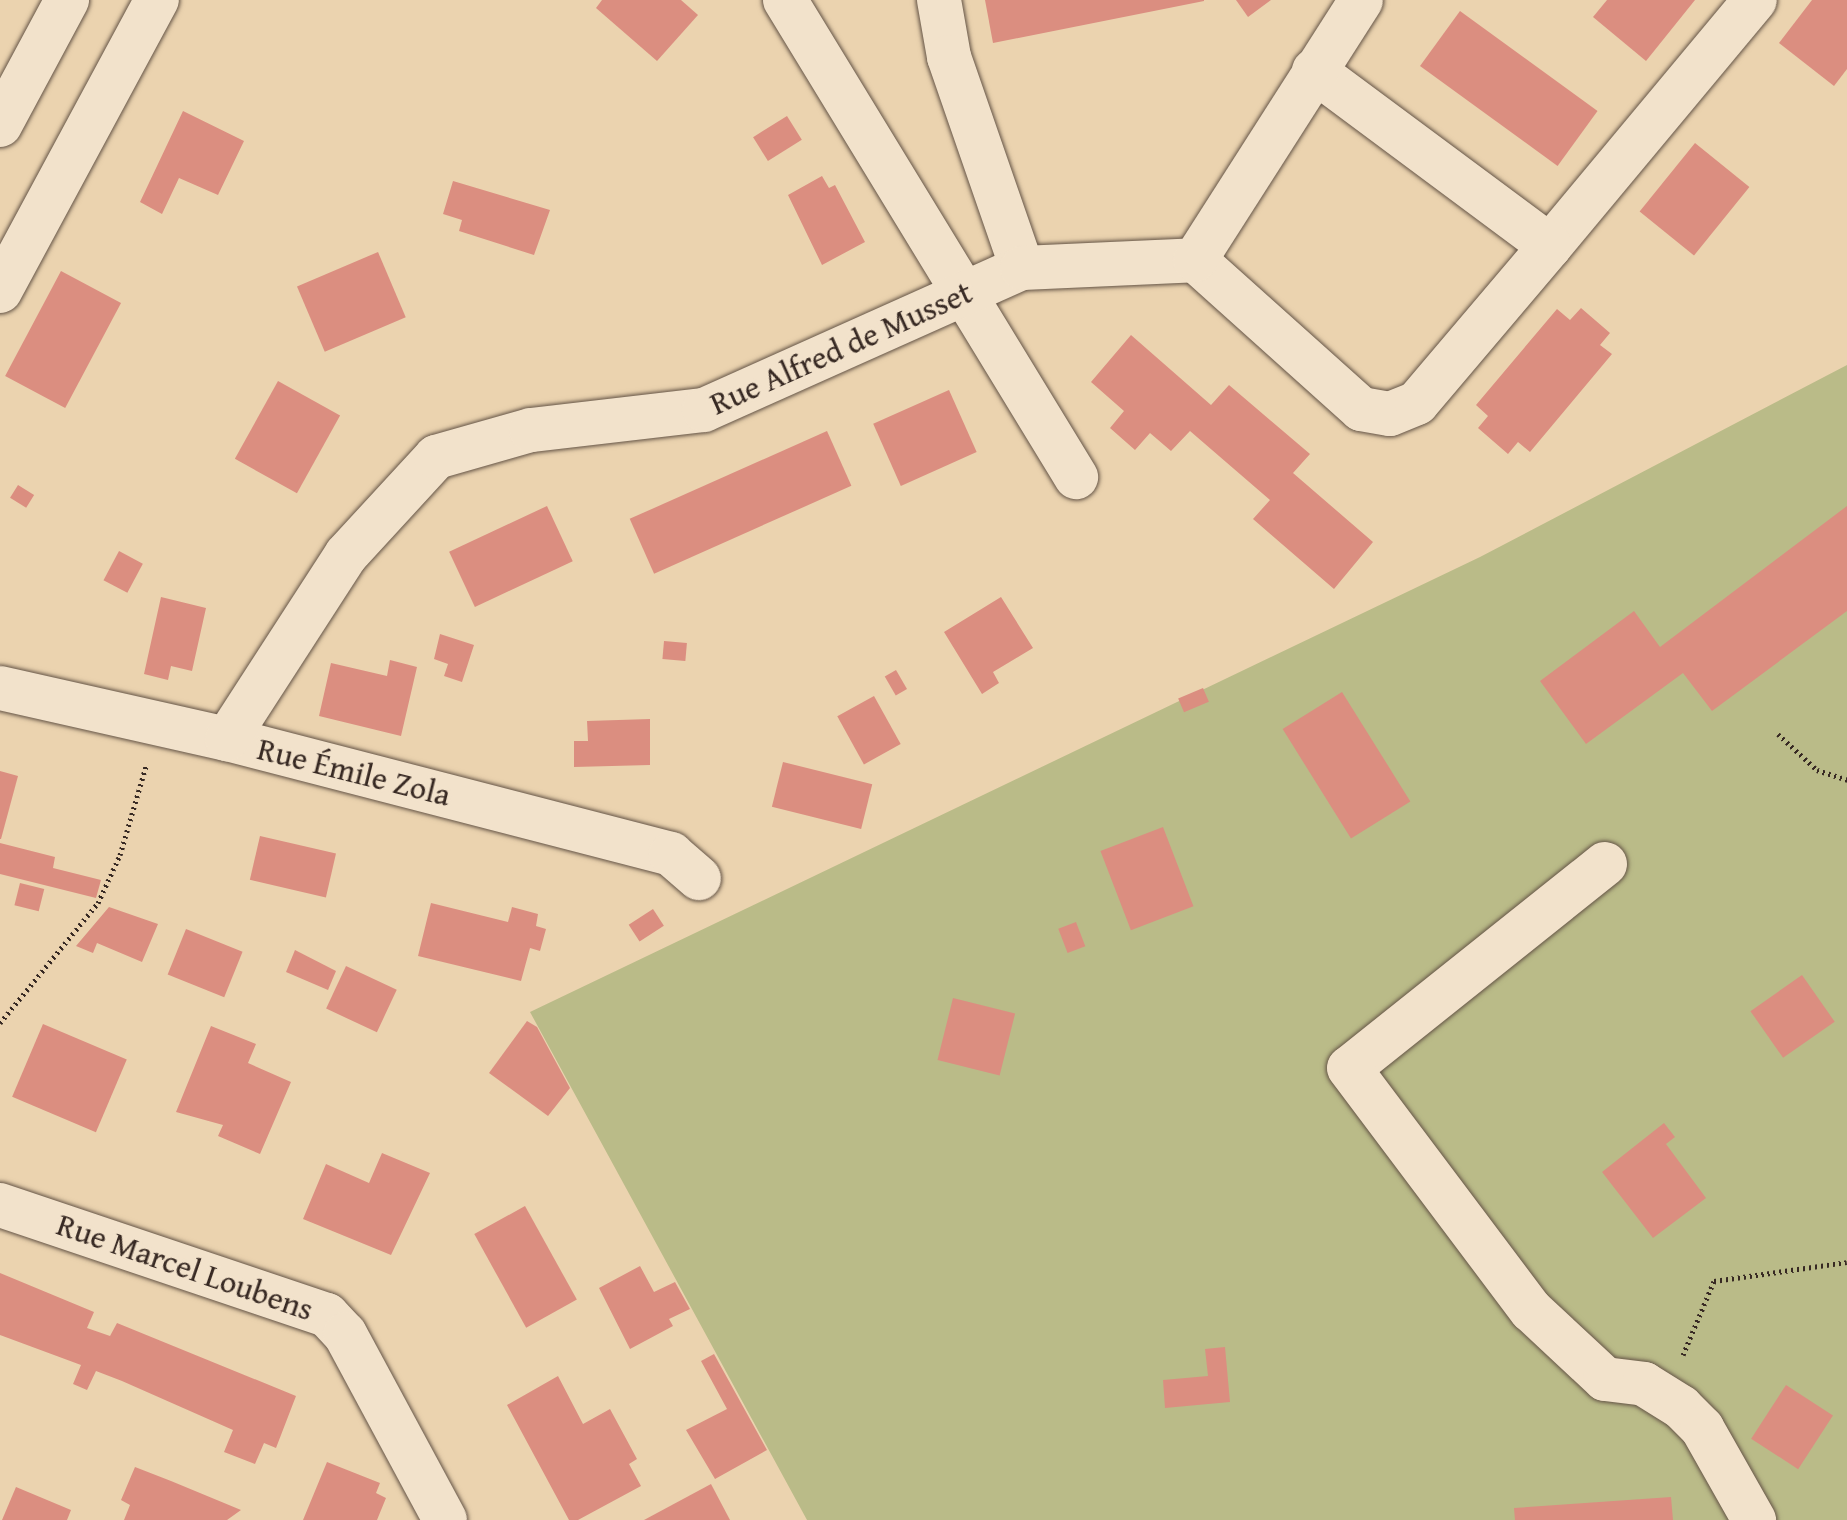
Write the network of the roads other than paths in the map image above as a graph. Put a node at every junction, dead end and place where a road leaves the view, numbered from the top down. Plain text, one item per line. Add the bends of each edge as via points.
1 (67, 0) edge
2 (157, 0) edge
3 (785, 0) edge
4 (939, 0) edge
5 (1361, 0) edge
6 (1755, 0) edge
7 (1314, 71) junction
8 (0, 125) edge
9 (1550, 246) junction
10 (1195, 260) junction
11 (1022, 268) junction
12 (0, 291) edge
13 (964, 293) junction
14 (1076, 477) dead end
15 (0, 688) edge
16 (227, 739) junction
17 (1605, 864) dead end
18 (699, 878) dead end
19 (0, 1205) edge
20 (445, 1520) edge
21 (1754, 1520) edge

1 - 8 street
2 - 12 street
3 - 13 street
4 - 11 street via 949,57
5 - 7 street
6 - 9 street
7 - 9 street
7 - 10 street
9 - 10 street via 1417,403 1390,414 1361,409
10 - 11 street, Rue Alfred de Musset
11 - 13 street, Rue Alfred de Musset
13 - 14 street
13 - 16 street, Rue Alfred de Musset via 808,368 704,410 531,430 436,457 346,555
15 - 16 street, Rue Émile Zola
16 - 18 street, Rue Émile Zola via 671,854
17 - 21 street via 1349,1068 1531,1310 1605,1379 1644,1384 1702,1428
19 - 20 street, Rue Marcel Loubens via 327,1315 345,1334

